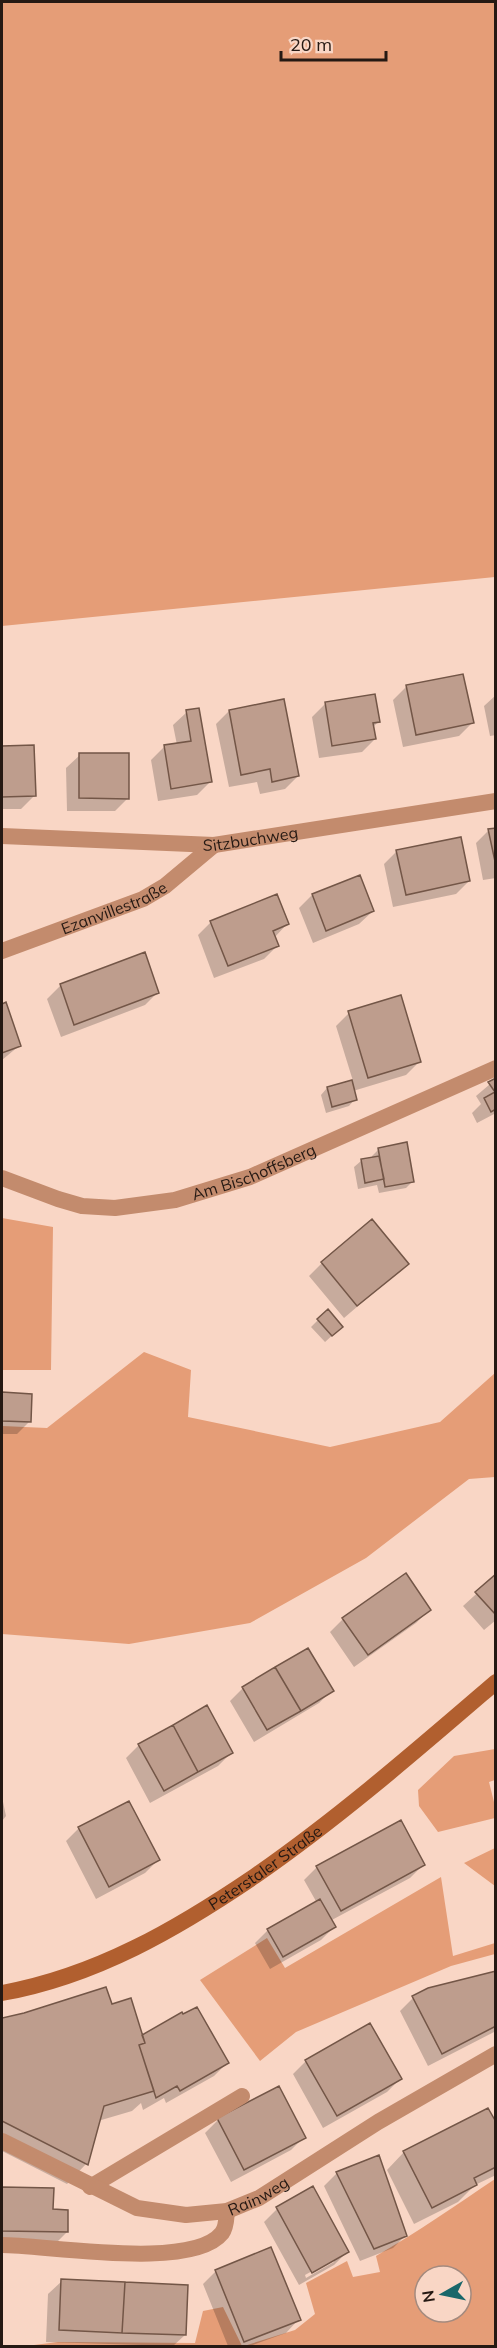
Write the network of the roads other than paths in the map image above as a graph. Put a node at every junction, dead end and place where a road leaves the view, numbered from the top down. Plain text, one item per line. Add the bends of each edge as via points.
1 (495, 801) edge
2 (2, 836) edge
3 (214, 845) junction
4 (2, 951) edge
5 (495, 1068) edge
6 (2, 1178) edge
7 (495, 1682) edge
8 (2, 1993) edge
9 (495, 2055) edge
10 (242, 2096) dead end
11 (2, 2141) edge
12 (90, 2187) junction
13 (227, 2211) junction
14 (2, 2245) edge

1 - 3 street, Sitzbuchweg
2 - 3 street, Sitzbuchweg
3 - 4 street, Ezanvillestraße via 143,899
5 - 6 street, Am Bischoffsberg via 250,1178 175,1200 115,1208 82,1206
7 - 8 main road, Peterstaler Straße via 319,1830 176,1927 145,1945 76,1974
9 - 13 street, Rainweg via 378,2122 259,2198
10 - 12 street
11 - 12 street, Rainweg
12 - 13 street, Rainweg via 124,2203 157,2212 186,2215
13 - 14 street via 226,2226 215,2239 187,2249 98,2253

